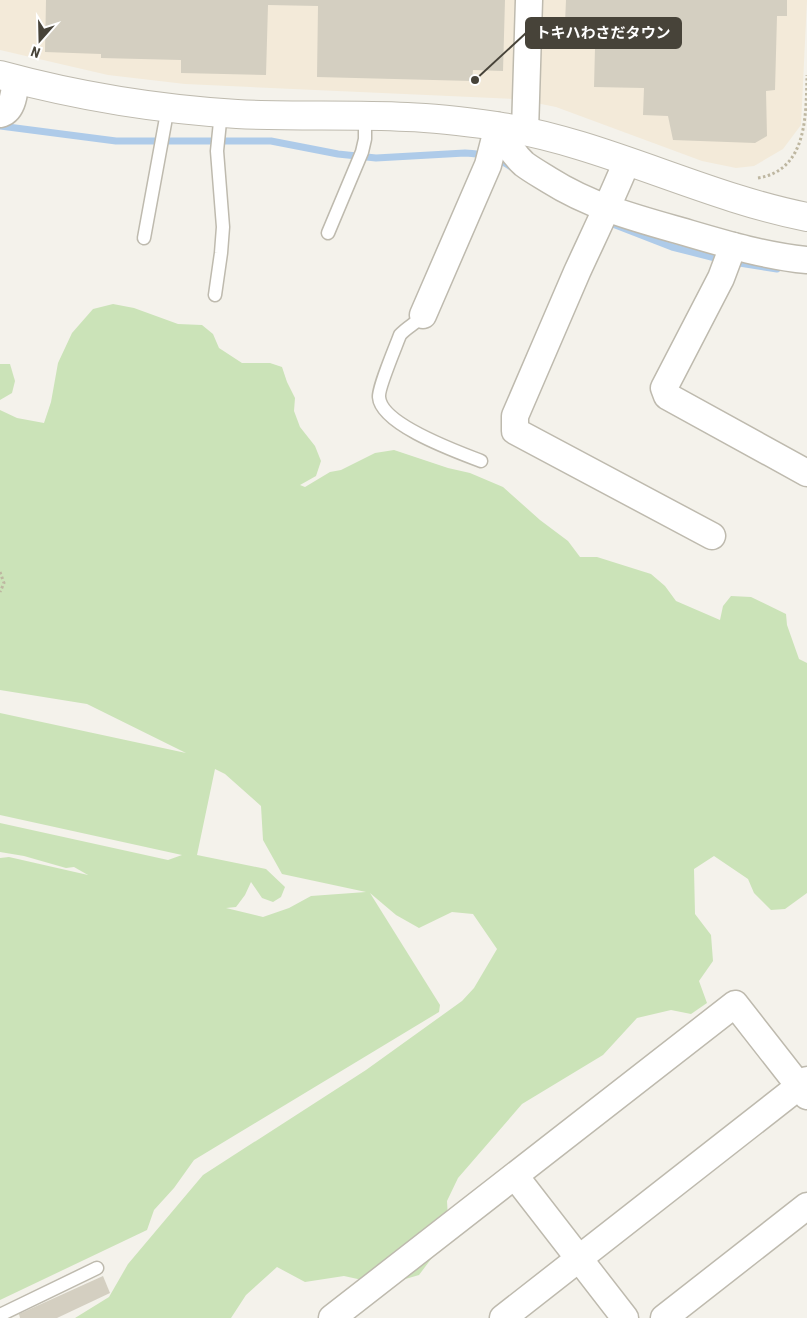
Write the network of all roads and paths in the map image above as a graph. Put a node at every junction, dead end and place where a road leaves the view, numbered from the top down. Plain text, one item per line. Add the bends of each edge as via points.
1 (529, 0) edge
2 (807, 75) edge
3 (8, 77) edge
4 (168, 106) junction
5 (221, 112) junction
6 (0, 114) edge
7 (364, 116) junction
8 (498, 126) junction
9 (525, 132) junction
10 (627, 160) junction
11 (752, 179) dead end
12 (603, 216) junction
13 (807, 217) edge
14 (328, 233) dead end
15 (144, 238) dead end
16 (733, 246) junction
17 (807, 260) edge
18 (215, 295) dead end
19 (424, 315) joint
20 (481, 461) dead end
21 (807, 473) edge
22 (712, 536) dead end
23 (0, 572) edge
24 (0, 592) edge
25 (804, 1087) edge
26 (515, 1176) junction
27 (807, 1206) edge
28 (579, 1258) junction
29 (97, 1268) dead end
30 (0, 1315) edge
31 (332, 1318) edge
32 (503, 1318) edge
33 (625, 1318) edge
34 (664, 1318) edge

1 - 9 street
2 - 11 path via 806,132 800,151 782,170
3 - 4 street via 80,93
3 - 6 street via 8,110
4 - 5 street
4 - 15 lane
5 - 7 street
5 - 18 lane via 217,150 223,227
7 - 8 street
7 - 14 lane via 362,152
8 - 9 street
8 - 12 street via 511,150 524,164
8 - 19 street via 490,159
9 - 10 street
10 - 12 street
10 - 13 street via 744,201
12 - 16 street
12 - 22 street via 515,416 515,432
16 - 17 street
16 - 21 street via 721,278 664,388 665,392
19 - 20 lane via 400,335 379,394 381,405 396,421 426,438
23 - 24 path via 4,582
25 - 26 street via 735,1004
25 - 28 street
26 - 28 street
26 - 31 street
27 - 34 street
28 - 32 street
28 - 33 street
29 - 30 lane

